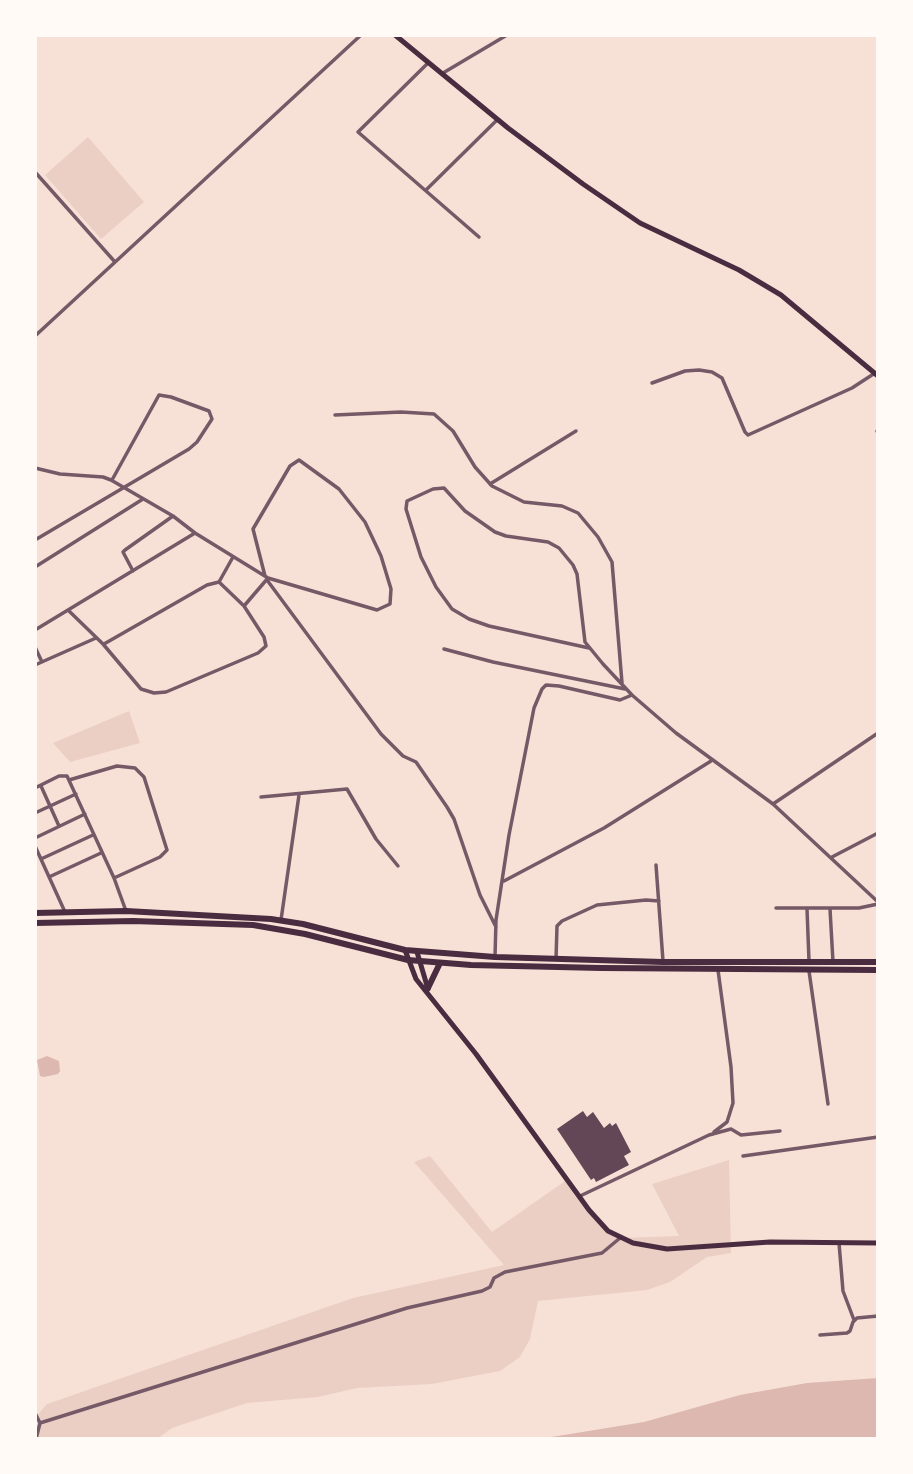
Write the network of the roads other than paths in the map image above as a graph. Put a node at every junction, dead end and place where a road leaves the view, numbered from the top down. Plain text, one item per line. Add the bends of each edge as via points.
1 (361, 35) edge
2 (395, 35) edge
3 (507, 35) edge
4 (428, 63) junction
5 (443, 73) junction
6 (498, 119) junction
7 (35, 172) edge
8 (426, 190) junction
9 (479, 237) dead end
10 (115, 262) junction
11 (35, 336) edge
12 (876, 375) edge
13 (652, 383) dead end
14 (335, 415) dead end
15 (576, 431) dead end
16 (35, 468) edge
17 (111, 480) junction
18 (490, 484) junction
19 (122, 488) junction
20 (143, 499) junction
21 (173, 516) junction
22 (195, 533) junction
23 (35, 540) edge
24 (233, 557) junction
25 (35, 567) edge
26 (133, 571) junction
27 (267, 578) junction
28 (219, 582) junction
29 (244, 606) junction
30 (69, 611) junction
31 (35, 630) edge
32 (96, 638) junction
33 (103, 644) junction
34 (35, 647) edge
35 (589, 648) junction
36 (444, 649) dead end
37 (42, 662) junction
38 (35, 665) edge
39 (623, 685) junction
40 (627, 690) junction
41 (632, 695) junction
42 (878, 733) edge
43 (711, 761) junction
44 (69, 780) junction
45 (41, 786) junction
46 (35, 788) edge
47 (76, 794) junction
48 (299, 795) junction
49 (261, 797) dead end
50 (773, 804) junction
51 (50, 806) junction
52 (35, 813) edge
53 (85, 814) junction
54 (59, 826) junction
55 (878, 833) edge
56 (94, 835) junction
57 (35, 838) edge
58 (35, 846) edge
59 (101, 853) junction
60 (832, 858) junction
61 (41, 859) junction
62 (656, 865) dead end
63 (398, 866) dead end
64 (49, 877) junction
65 (114, 878) junction
66 (503, 882) junction
67 (659, 901) junction
68 (878, 903) edge
69 (776, 908) dead end
70 (807, 909) junction
71 (830, 909) junction
72 (126, 911) junction
73 (65, 912) junction
74 (35, 913) edge
75 (281, 920) junction
76 (35, 923) edge
77 (496, 927) junction
78 (405, 950) junction
79 (417, 952) junction
80 (495, 957) junction
81 (556, 959) junction
82 (408, 960) junction
83 (420, 962) junction
84 (663, 962) junction
85 (833, 962) junction
86 (878, 962) edge
87 (440, 963) junction
88 (809, 965) junction
89 (718, 968) junction
90 (878, 970) edge
91 (428, 990) junction
92 (828, 1104) dead end
93 (780, 1131) dead end
94 (709, 1135) junction
95 (878, 1137) edge
96 (743, 1156) dead end
97 (580, 1196) junction
98 (620, 1238) junction
99 (839, 1243) junction
100 (878, 1243) edge
101 (878, 1316) edge
102 (854, 1320) junction
103 (820, 1335) dead end
104 (35, 1413) edge
105 (40, 1423) junction
106 (36, 1439) edge

1 - 10 street
2 - 4 main road
3 - 5 street
4 - 5 main road
4 - 8 street via 358,132
5 - 6 main road
6 - 8 street
6 - 12 main road via 640,223 782,295
7 - 10 street
8 - 9 street
10 - 11 street
12 - 13 street via 748,435 722,378 712,372 685,371
14 - 18 street via 401,412 438,416
15 - 18 street
16 - 17 street
17 - 19 street
17 - 19 street via 159,395 209,411 212,419 194,446
18 - 39 street via 524,502 572,509 598,537 612,562
19 - 20 street
19 - 23 street
20 - 21 street
20 - 25 street
21 - 22 street
21 - 26 street via 123,552
22 - 24 street
22 - 26 street
24 - 27 street
24 - 28 street
26 - 30 street
27 - 27 street via 377,610 390,604 391,589 381,556 365,522 339,489 299,460 284,476 253,529
27 - 29 street
27 - 77 street via 381,734 416,762 447,807
28 - 29 street
28 - 33 street
29 - 33 street via 264,637 263,650 166,692 141,689
30 - 31 street
30 - 32 street
32 - 33 street
32 - 37 street
34 - 37 street
35 - 35 street via 583,636 577,574 559,548 495,531 471,516 444,488 407,501 421,557 452,609 488,626
35 - 39 street
36 - 40 street
37 - 38 street
39 - 40 street
40 - 41 street
41 - 43 street
41 - 66 street via 620,700 559,686 542,689 534,708
42 - 50 street
43 - 50 street
43 - 66 street via 604,828
44 - 45 street via 63,775
44 - 47 street
44 - 65 street via 117,766 139,769 144,778 167,850 160,858
45 - 46 street
45 - 51 street
47 - 51 street
47 - 53 street
48 - 49 street
48 - 63 street via 347,789
48 - 75 street
50 - 60 street
51 - 52 street
51 - 54 street
53 - 54 street
53 - 56 street
54 - 57 street
55 - 60 street
56 - 59 street
56 - 61 street
58 - 61 street
59 - 64 street
59 - 65 street
60 - 68 street
61 - 64 street
62 - 67 street
64 - 73 street
65 - 72 street
66 - 77 street
67 - 81 street via 597,905 562,921 556,926
67 - 84 street
68 - 71 street
69 - 70 street
70 - 71 street
70 - 88 street
71 - 85 street
72 - 73 highway
72 - 75 highway
73 - 74 highway
75 - 78 highway
76 - 82 highway via 253,925
77 - 80 street
78 - 79 highway
78 - 82 main road
79 - 80 highway
79 - 83 main road
80 - 81 highway
81 - 84 highway
82 - 83 highway
82 - 91 main road via 416,979
83 - 87 highway
83 - 91 main road
84 - 88 highway
85 - 86 highway
85 - 88 highway
87 - 89 highway
87 - 91 highway
88 - 89 highway
88 - 90 highway
88 - 92 street
89 - 94 street via 733,1103 727,1122
91 - 97 main road
93 - 94 street via 741,1135 731,1129
94 - 97 street
95 - 96 street
97 - 98 main road via 599,1223
98 - 99 main road via 667,1249
98 - 105 street via 602,1253 505,1272 482,1291 407,1308
99 - 100 main road
99 - 102 street via 843,1291
101 - 102 street
102 - 103 street via 849,1332
104 - 105 street
105 - 106 street

